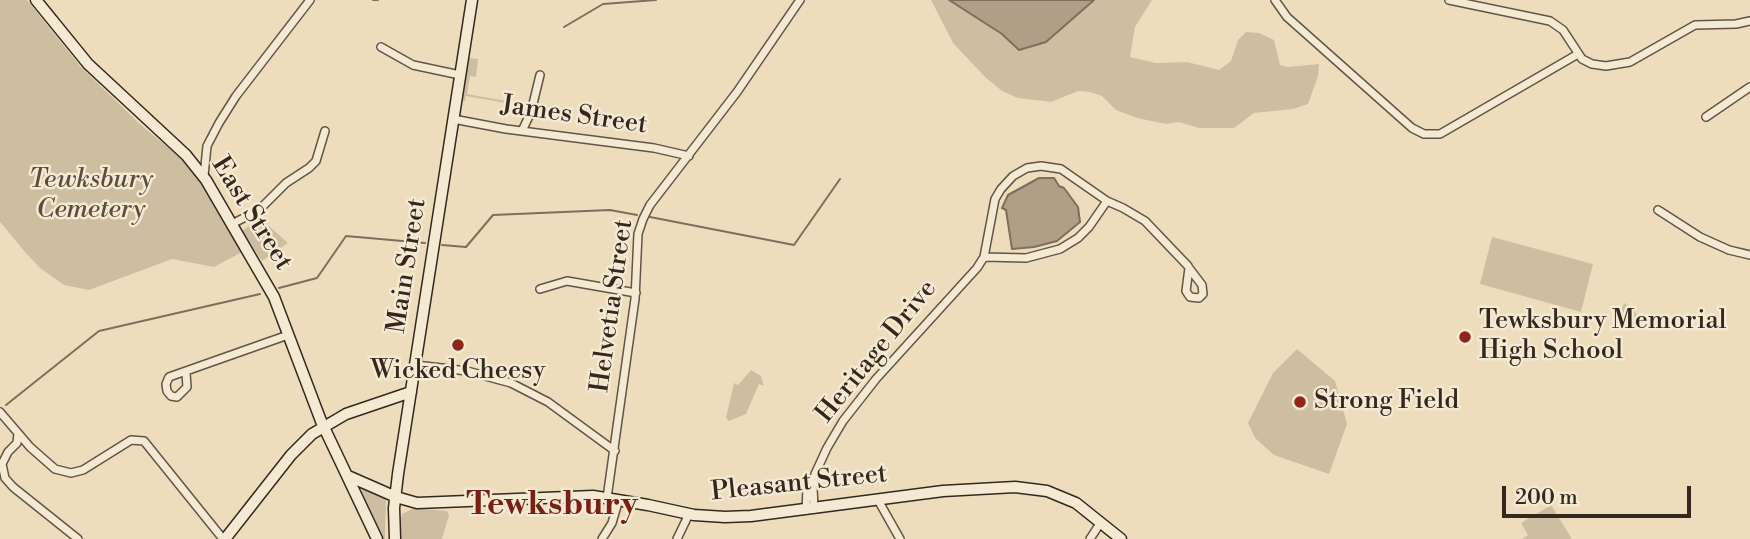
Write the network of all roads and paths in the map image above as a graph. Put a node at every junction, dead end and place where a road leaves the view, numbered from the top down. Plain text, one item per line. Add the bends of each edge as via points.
1 (36, 0) edge
2 (310, 0) edge
3 (472, 0) edge
4 (800, 0) edge
5 (1275, 0) edge
6 (1449, 0) edge
7 (1750, 21) edge
8 (382, 47) dead end
9 (1578, 54) junction
10 (460, 75) junction
11 (540, 75) dead end
12 (1750, 87) edge
13 (1706, 117) dead end
14 (453, 119) junction
15 (325, 131) dead end
16 (523, 131) junction
17 (689, 156) junction
18 (204, 178) junction
19 (1107, 201) junction
20 (1658, 210) dead end
21 (232, 224) junction
22 (1750, 255) edge
23 (984, 257) junction
24 (1188, 266) dead end
25 (540, 289) dead end
26 (636, 293) junction
27 (288, 335) junction
28 (416, 365) junction
29 (186, 373) dead end
30 (411, 392) junction
31 (0, 412) edge
32 (324, 426) junction
33 (18, 433) junction
34 (615, 451) junction
35 (348, 476) junction
36 (396, 497) junction
37 (613, 499) junction
38 (878, 500) junction
39 (810, 509) junction
40 (689, 514) junction
41 (1101, 522) junction
42 (78, 539) edge
43 (224, 539) edge
44 (377, 539) edge
45 (395, 539) edge
46 (602, 539) edge
47 (677, 539) edge
48 (900, 539) edge
49 (1090, 539) edge
50 (1121, 539) edge

1 - 18 main road, East Street via 88,64 186,155
2 - 18 street via 219,124 206,146
3 - 10 main road, Main Street
4 - 17 street, Helvetia Street
5 - 9 street via 1287,17 1424,134 1440,134
6 - 9 street via 1550,21 1563,30
7 - 9 street via 1695,25 1622,65 1592,64
8 - 10 street via 413,65
10 - 14 main road, Main Street
11 - 16 street
12 - 13 street
14 - 16 street, James Street
14 - 28 main road, Main Street
15 - 21 street via 309,169 286,183 259,210
16 - 17 street, James Street
17 - 26 street, Helvetia Street via 643,219 638,234
18 - 21 main road, East Street
19 - 23 street via 1089,227 1060,249 1026,258
19 - 23 street via 1061,169 1027,168 1013,176 995,199
19 - 24 street via 1145,221
20 - 22 street via 1700,237
21 - 27 main road, East Street via 274,297
23 - 39 street, Heritage Drive via 856,404 827,448 814,479
25 - 26 street via 567,281
26 - 34 street, Helvetia Street
27 - 29 street
27 - 32 main road, East Street
28 - 30 main road, Main Street
28 - 34 street via 475,373 526,390
30 - 32 main road
30 - 36 main road, Main Street
31 - 33 street
32 - 35 main road, East Street
32 - 43 main road via 291,455
33 - 42 street via 17,443 2,464 5,478
33 - 43 street via 55,469 71,473 131,440 144,441
34 - 37 street, Helvetia Street
35 - 36 main road, Pleasant Street
35 - 44 main road, East Street
36 - 37 main road, Pleasant Street via 417,503 584,496
36 - 45 main road, Main Street
37 - 40 main road, Pleasant Street
37 - 46 street, Helvetia Street via 616,514
38 - 39 main road, Pleasant Street
38 - 41 main road, Pleasant Street via 1015,487 1062,496
38 - 48 street
39 - 40 main road, Pleasant Street via 751,516
40 - 47 street
41 - 49 street
41 - 50 main road, Pleasant Street

